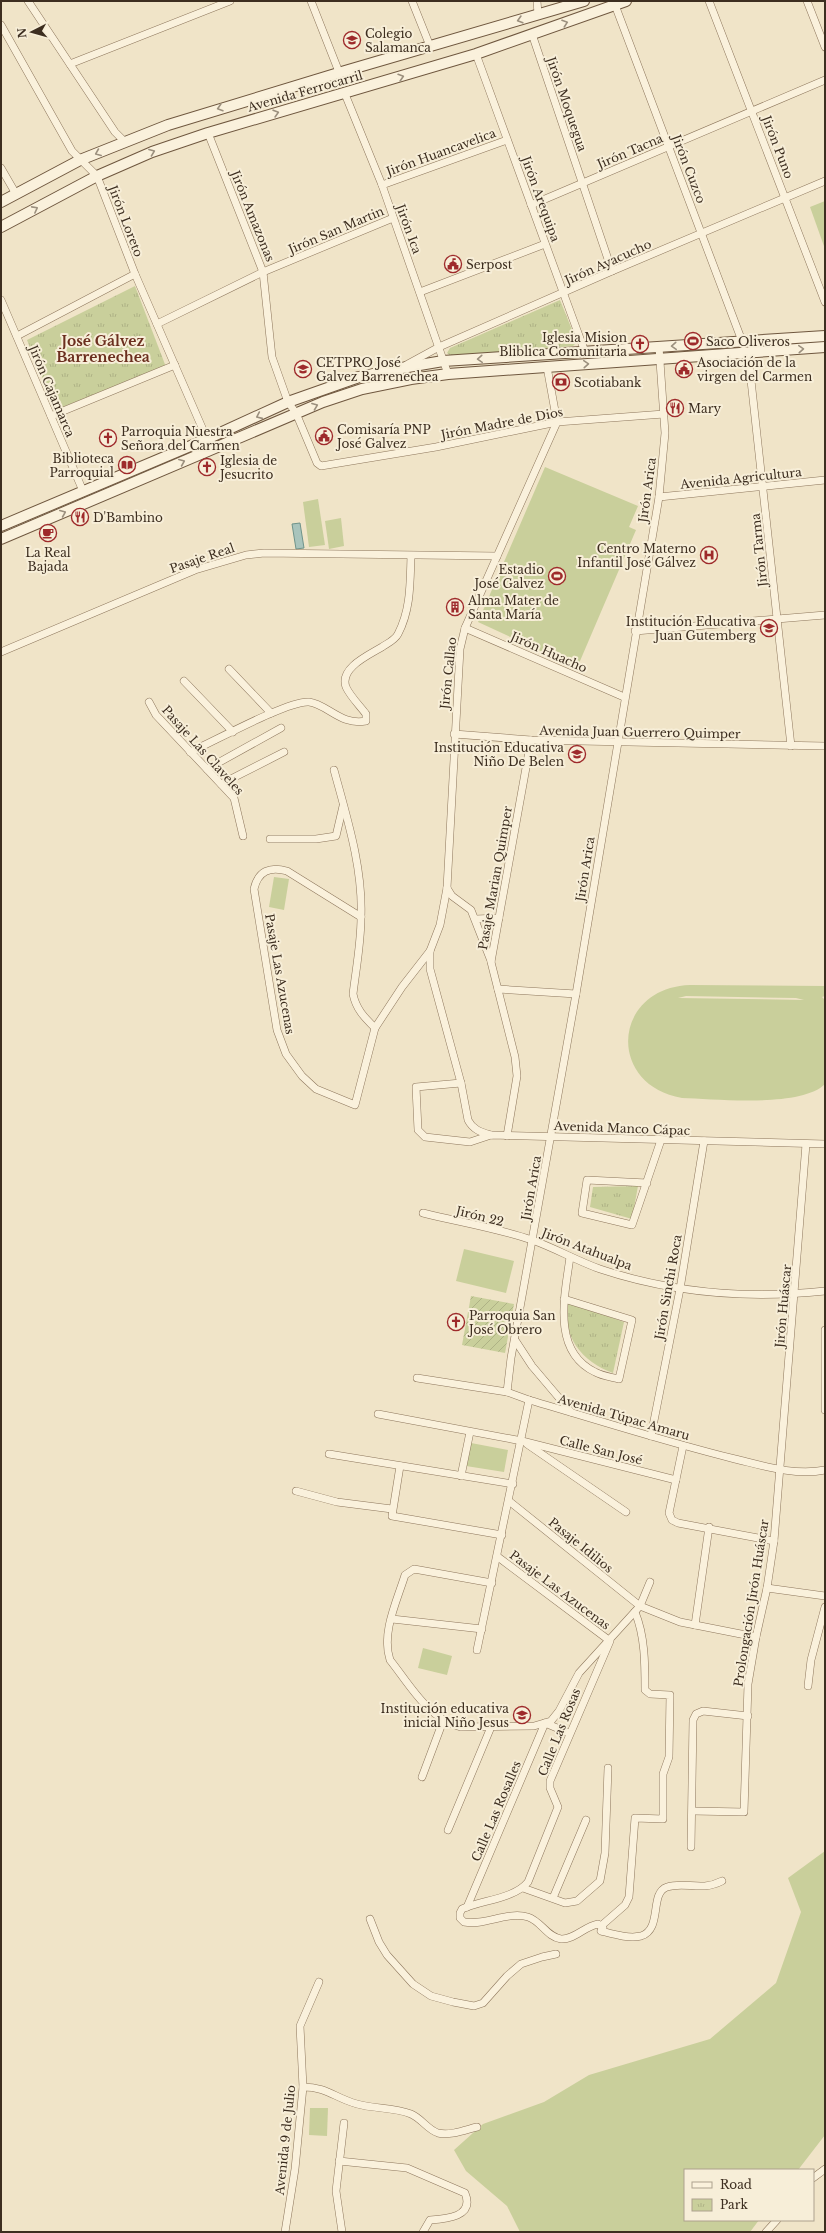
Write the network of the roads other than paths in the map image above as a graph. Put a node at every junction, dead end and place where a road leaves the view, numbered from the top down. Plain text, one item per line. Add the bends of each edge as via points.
1 (230, 1) edge
2 (311, 1) edge
3 (412, 1) edge
4 (537, 1) edge
5 (584, 1) edge
6 (626, 1) edge
7 (709, 1) edge
8 (808, 1) edge
9 (32, 2) edge
10 (615, 5) junction
11 (538, 14) junction
12 (1, 25) edge
13 (532, 34) junction
14 (430, 46) junction
15 (825, 47) edge
16 (476, 54) junction
17 (70, 64) junction
18 (339, 72) junction
19 (825, 80) edge
20 (345, 94) junction
21 (752, 111) junction
22 (208, 133) junction
23 (508, 140) junction
24 (124, 141) junction
25 (668, 147) junction
26 (80, 160) junction
27 (1, 168) edge
28 (97, 176) junction
29 (825, 181) edge
30 (582, 183) junction
31 (382, 185) junction
32 (16, 194) junction
33 (786, 198) junction
34 (1, 202) edge
35 (531, 205) junction
36 (393, 218) junction
37 (1, 227) edge
38 (701, 233) junction
39 (545, 244) junction
40 (612, 271) junction
41 (263, 272) junction
42 (135, 274) junction
43 (420, 292) junction
44 (563, 293) junction
45 (1, 300) edge
46 (825, 302) edge
47 (157, 324) junction
48 (17, 336) junction
49 (825, 336) edge
50 (742, 341) junction
51 (439, 347) junction
52 (659, 347) junction
53 (825, 347) edge
54 (585, 352) junction
55 (748, 353) junction
56 (660, 358) junction
57 (443, 362) junction
58 (175, 365) junction
59 (547, 367) junction
60 (402, 368) junction
61 (448, 374) junction
62 (288, 402) junction
63 (296, 413) junction
64 (664, 414) junction
65 (50, 416) junction
66 (556, 422) junction
67 (207, 439) junction
68 (321, 466) joint
69 (825, 480) edge
70 (763, 487) junction
71 (83, 491) junction
72 (659, 497) junction
73 (1, 526) edge
74 (1, 539) edge
75 (411, 556) junction
76 (497, 556) junction
77 (825, 615) edge
78 (778, 618) junction
79 (465, 628) junction
80 (635, 631) junction
81 (1, 652) edge
82 (229, 669) dead end
83 (184, 681) dead end
84 (624, 697) junction
85 (149, 702) dead end
86 (272, 713) junction
87 (281, 728) dead end
88 (233, 732) junction
89 (454, 734) junction
90 (531, 740) junction
91 (616, 743) junction
92 (791, 746) junction
93 (825, 746) edge
94 (190, 752) junction
95 (284, 752) dead end
96 (207, 769) junction
97 (334, 770) dead end
98 (221, 784) junction
99 (343, 805) junction
100 (243, 836) dead end
101 (270, 839) dead end
102 (447, 888) junction
103 (361, 917) junction
104 (499, 918) junction
105 (476, 919) junction
106 (430, 951) junction
107 (491, 962) junction
108 (498, 989) junction
109 (576, 994) junction
110 (375, 1028) junction
111 (461, 1083) junction
112 (491, 1135) junction
113 (507, 1136) junction
114 (551, 1137) junction
115 (661, 1140) junction
116 (704, 1141) junction
117 (806, 1144) junction
118 (825, 1144) edge
119 (646, 1183) junction
120 (423, 1214) dead end
121 (532, 1240) junction
122 (570, 1257) junction
123 (680, 1289) junction
124 (825, 1291) edge
125 (795, 1294) junction
126 (564, 1299) junction
127 (825, 1330) edge
128 (515, 1340) junction
129 (417, 1378) dead end
130 (507, 1392) junction
131 (529, 1400) junction
132 (825, 1410) edge
133 (571, 1412) junction
134 (378, 1414) dead end
135 (470, 1432) junction
136 (651, 1436) junction
137 (522, 1441) junction
138 (683, 1446) junction
139 (329, 1454) dead end
140 (400, 1466) junction
141 (780, 1470) junction
142 (825, 1470) edge
143 (460, 1476) junction
144 (676, 1480) junction
145 (513, 1484) junction
146 (296, 1491) dead end
147 (509, 1501) junction
148 (392, 1509) junction
149 (626, 1512) dead end
150 (709, 1527) junction
151 (502, 1535) junction
152 (774, 1541) junction
153 (498, 1556) junction
154 (650, 1582) dead end
155 (492, 1583) junction
156 (767, 1588) junction
157 (825, 1596) edge
158 (825, 1606) edge
159 (637, 1609) junction
160 (392, 1619) junction
161 (695, 1626) junction
162 (482, 1629) junction
163 (756, 1637) junction
164 (610, 1641) junction
165 (477, 1650) dead end
166 (808, 1686) dead end
167 (748, 1716) junction
168 (443, 1721) junction
169 (545, 1723) junction
170 (491, 1727) junction
171 (569, 1733) junction
172 (608, 1768) dead end
173 (422, 1777) dead end
174 (693, 1811) junction
175 (586, 1820) dead end
176 (448, 1830) dead end
177 (691, 1847) dead end
178 (722, 1881) dead end
179 (523, 1888) junction
180 (553, 1898) junction
181 (467, 1907) junction
182 (370, 1919) dead end
183 (601, 1926) junction
184 (556, 1954) dead end
185 (319, 1982) dead end
186 (302, 2087) junction
187 (344, 2123) dead end
188 (477, 2126) dead end
189 (339, 2160) junction
190 (825, 2169) edge
191 (814, 2177) edge
192 (776, 2221) edge
193 (285, 2232) edge
194 (342, 2232) edge
195 (423, 2232) edge
196 (766, 2232) edge

1 - 17 street
2 - 18 street
3 - 14 street
4 - 11 street
5 - 11 main road, Avenida Ferrocarril
6 - 10 main road, Avenida Ferrocarril
7 - 21 street, Jirón Puno
8 - 15 street
9 - 17 street
13 -> 10 main road, Avenida Ferrocarril
10 - 25 street, Jirón Cuzco
11 -> 14 main road, Avenida Ferrocarril
12 - 26 street, Jirón Loreto
13 - 16 main road, Avenida Ferrocarril
13 - 30 street, Jirón Moquegua
14 - 18 main road, Avenida Ferrocarril
20 -> 16 main road, Avenida Ferrocarril
16 - 23 street, Jirón Arequipa
17 - 24 street via 115,132
18 -> 24 main road, Avenida Ferrocarril
19 - 21 street, Jirón Tacna
22 -> 20 main road, Avenida Ferrocarril
20 - 31 street, Jirón Ica
21 - 25 street, Jirón Tacna
21 - 33 street, Jirón Puno
28 -> 22 main road, Avenida Ferrocarril via 152,152
22 - 41 street, Jirón Amazonas
23 - 31 street, Jirón Huancavelica
23 - 35 street, Jirón Arequipa
24 -> 26 main road, Avenida Ferrocarril
25 - 30 street, Jirón Tacna
25 - 38 street, Jirón Cuzco
26 - 28 street, Jirón Loreto
26 - 32 main road, Avenida Ferrocarril
27 - 32 street
37 -> 28 main road, Avenida Ferrocarril
28 - 42 street, Jirón Loreto
29 - 33 street, Jirón Ayacucho
30 - 35 street, Jirón Tacna
30 - 40 street, Jirón Moquegua
31 - 36 street, Jirón Ica
32 - 34 main road, Avenida Ferrocarril
33 - 38 street, Jirón Ayacucho
33 - 46 street, Jirón Puno
35 - 39 street, Jirón Arequipa
36 - 41 street, Jirón San Martin
36 - 43 street, Jirón Ica
38 - 40 street, Jirón Ayacucho
38 - 50 street, Jirón Cuzco
39 - 43 street
39 - 44 street, Jirón Arequipa
40 - 44 street, Jirón Ayacucho
41 - 47 street, Jirón San Martin
41 - 62 street, Jirón Amazonas via 272,357
42 - 47 street, Jirón Loreto
42 - 48 street
43 - 51 street, Jirón Ica
44 - 51 street, Jirón Ayacucho
44 - 54 street, Jirón Arequipa
45 - 48 street, Jirón Cajamarca
47 - 58 street, Jirón Loreto
48 - 65 street, Jirón Cajamarca
49 - 50 main road
50 -> 52 main road
51 - 57 street, Jirón Ica
51 - 60 street, Jirón Ayacucho
52 - 54 main road
52 - 56 street, Jirón Arica
55 -> 53 main road
54 -> 57 main road
55 - 56 main road
55 - 70 street, Jirón Tarma
59 -> 56 main road
56 - 64 street, Jirón Arica
57 - 60 main road
57 - 61 street, Jirón Ica
58 - 65 street
58 - 67 street, Jirón Loreto
59 - 61 main road
59 - 66 street
60 - 62 main road via 359,377
63 -> 61 main road via 362,389
62 - 63 street, Jirón Amazonas
62 -> 67 main road
63 - 68 street, Jirón Amazonas via 317,463
74 -> 63 main road
64 - 66 street, Jirón Madre de Dios
64 - 72 street, Jirón Arica via 664,453
65 - 71 street, Jirón Cajamarca
66 - 68 street, Jirón Madre de Dios
66 - 76 street, Jirón Callao
67 - 71 main road
69 - 70 street, Avenida Agricultura
70 - 72 street, Avenida Agricultura
70 - 78 street, Jirón Tarma
71 - 73 main road
72 - 80 street, Jirón Arica
75 - 76 street, Pasaje Real
75 - 81 street, Pasaje Real via 264,553 246,555 195,570
75 - 86 street via 408,604 398,634 390,642 360,660 347,673 345,680 347,688 366,714 366,721 337,717 313,703 305,702
76 - 79 street, Jirón Callao
77 - 78 street
78 - 80 street
78 - 92 street, Jirón Tarma
79 - 84 street, Jirón Huacho
79 - 89 street, Jirón Callao via 460,649
80 - 84 street, Jirón Arica
82 - 86 street
83 - 88 street
84 - 91 street, Jirón Arica
85 - 94 street, Pasaje Las Claveles via 156,715
86 - 88 street
87 - 96 street
88 - 94 street
89 - 90 street, Avenida Juan Guerrero Quimper
89 - 102 street, Jirón Callao
90 - 91 street, Avenida Juan Guerrero Quimper
90 - 104 street, Pasaje Marian Quimper
91 - 92 street, Avenida Juan Guerrero Quimper
91 - 109 street, Jirón Arica
92 - 93 street, Avenida Juan Guerrero Quimper
94 - 96 street, Pasaje Las Claveles
95 - 98 street
96 - 98 street, Pasaje Las Claveles
97 - 99 street
98 - 100 street, Pasaje Las Claveles via 236,802
99 - 101 street via 336,836 316,839
99 - 103 street via 352,836
102 - 105 street via 452,896 471,910
102 - 106 street, Jirón Callao via 440,925
103 - 110 street via 353,994 362,1015
103 - 110 street, Pasaje Las Azucenas via 287,871 267,870 259,874 256,880 254,889 277,1030 286,1054 302,1076 316,1089 355,1105
104 - 105 street
104 - 107 street, Pasaje Marian Quimper
105 - 107 street
106 - 110 street
106 - 111 street via 430,968
107 - 108 street, Pasaje Marian Quimper
108 - 109 street
108 - 113 street, Pasaje Marian Quimper via 515,1057 517,1076
109 - 114 street, Jirón Arica
111 - 112 street via 471,1126
111 - 112 street, Avenida Manco Cápac via 416,1087 420,1134 426,1137 470,1142
112 - 113 street, Avenida Manco Cápac
113 - 114 street, Avenida Manco Cápac
114 - 115 street, Avenida Manco Cápac
114 - 121 street, Jirón Arica
115 - 116 street, Avenida Manco Cápac
115 - 119 street
116 - 117 street, Avenida Manco Cápac
116 - 123 street, Jirón Sinchi Roca
117 - 118 street, Avenida Manco Cápac
117 - 125 street, Jirón Huáscar
119 - 119 street via 632,1225 582,1213 587,1180
120 - 121 street, Jirón 22
121 - 122 street, Jirón Atahualpa
121 - 128 street, Jirón Arica
122 - 123 street, Jirón Atahualpa via 628,1278
122 - 126 street
123 - 125 street, Jirón Atahualpa via 735,1294
123 - 136 street, Jirón Sinchi Roca
124 - 125 street, Jirón Atahualpa
125 - 141 street, Jirón Huáscar
126 - 126 street via 562,1316 567,1341 580,1360 594,1372 619,1379 632,1320
127 - 132 street
128 - 130 street, Jirón Arica
128 - 133 street via 532,1366
129 - 130 street, Avenida Túpac Amaru
130 - 131 street, Avenida Túpac Amaru
131 - 133 street, Avenida Túpac Amaru
131 - 137 street
133 - 136 street, Avenida Túpac Amaru
134 - 135 street, Calle San José
135 - 137 street, Calle San José
135 - 143 street
136 - 138 street, Avenida Túpac Amaru
137 - 144 street, Calle San José
137 - 145 street
137 - 149 street
138 - 141 street, Avenida Túpac Amaru
138 - 144 street
139 - 140 street
140 - 143 street
140 - 148 street
141 - 142 street, Avenida Túpac Amaru
141 - 152 street, Prolongación Jirón Huáscar
143 - 145 street
144 - 150 street via 669,1513 672,1520
145 - 147 street
146 - 148 street via 337,1502
147 - 151 street
147 - 159 street, Pasaje Idilios
148 - 151 street via 392,1516
150 - 152 street
150 - 161 street
151 - 153 street
152 - 156 street, Prolongación Jirón Huáscar
153 - 155 street
153 - 164 street, Pasaje Las Azucenas
154 - 159 street
155 - 160 street via 409,1570 405,1575
155 - 162 street
156 - 157 street
156 - 163 street, Prolongación Jirón Huáscar
158 - 166 street via 811,1660
159 - 161 street, Pasaje Idilios
159 - 164 street
159 - 183 street via 645,1661 645,1690 650,1694 670,1695 669,1757 664,1774 663,1819 635,1818 629,1896 625,1905
160 - 162 street
160 - 168 street via 386,1639 390,1660 427,1706
161 - 163 street, Pasaje Idilios
162 - 165 street
163 - 167 street, Prolongación Jirón Huáscar via 748,1684
164 - 169 street via 579,1673 555,1717
164 - 171 street, Calle Las Rosas
167 - 174 street, Prolongación Jirón Huáscar via 744,1812
167 - 174 street via 703,1711 696,1714 693,1720
168 - 170 street via 461,1727
168 - 173 street
169 - 170 street via 534,1726
169 - 171 street
169 - 181 street, Calle Las Rosalles
170 - 176 street
171 - 179 street, Calle Las Rosas via 550,1781 550,1788 558,1807 528,1882
172 - 180 street via 605,1853 600,1880 577,1901 565,1903
174 - 177 street
175 - 180 street
178 - 183 street via 703,1888 673,1887 662,1890 650,1931 641,1936 624,1936 601,1931
179 - 180 street
179 - 181 street
181 - 183 street, Calle Las Rosalles via 460,1913 460,1918 464,1922 471,1924 510,1917 528,1917 552,1936 560,1939 569,1938 593,1925
182 - 184 street via 387,1955 413,1984 432,1996 474,2006 483,2003 521,1964
185 - 186 street, Avenida 9 de Julio via 300,2026
186 - 188 street via 317,2087 358,2104 409,2113 438,2133 452,2133
186 - 193 street, Avenida 9 de Julio
187 - 189 street
189 - 194 street via 336,2204
189 - 195 street via 407,2168 465,2193 468,2200 467,2208 451,2218 430,2220
190 - 191 street
192 - 196 street

